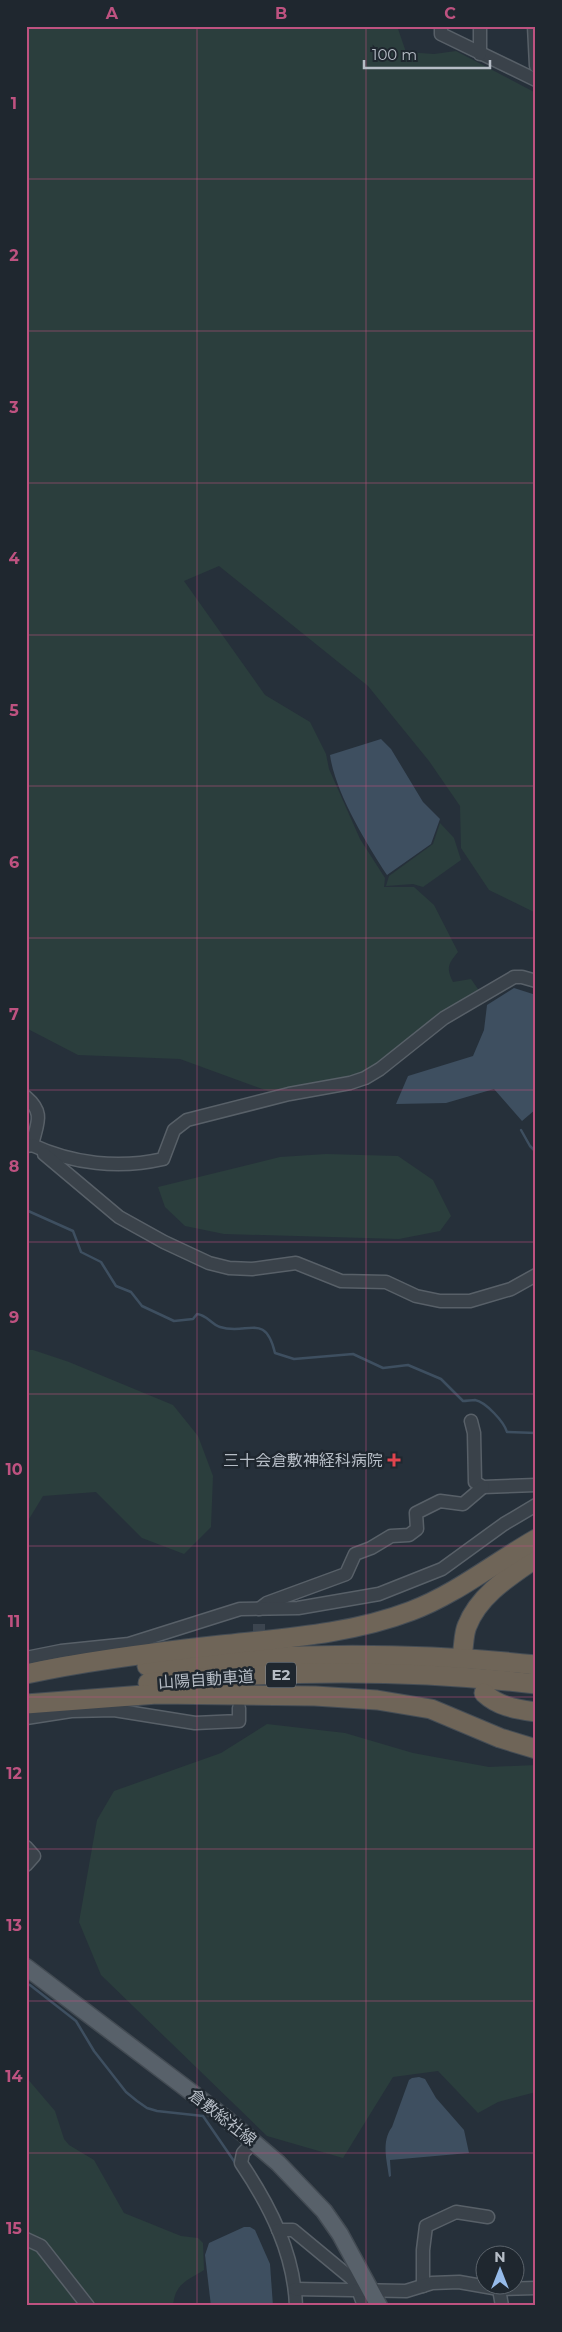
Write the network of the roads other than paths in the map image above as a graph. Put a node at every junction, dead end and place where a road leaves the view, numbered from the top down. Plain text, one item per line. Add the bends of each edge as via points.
1 (441, 26) edge
2 (480, 26) edge
3 (535, 33) edge
4 (480, 54) junction
5 (536, 66) edge
6 (536, 80) edge
7 (536, 982) edge
8 (26, 1097) edge
9 (29, 1146) edge
10 (536, 1275) edge
11 (471, 1421) dead end
12 (536, 1485) edge
13 (483, 1487) junction
14 (536, 1505) edge
15 (536, 1539) edge
16 (536, 1558) edge
17 (257, 1610) junction
18 (259, 1624) tunnel mouth
19 (463, 1649) dead end
20 (26, 1658) edge
21 (536, 1665) edge
22 (26, 1674) edge
23 (26, 1680) edge
24 (536, 1684) edge
25 (484, 1693) dead end
26 (26, 1697) edge
27 (26, 1704) edge
28 (239, 1708) dead end
29 (536, 1712) edge
30 (26, 1718) edge
31 (536, 1749) edge
32 (26, 1847) edge
33 (26, 1865) edge
34 (26, 1967) edge
35 (254, 2141) junction
36 (488, 2217) dead end
37 (278, 2230) junction
38 (26, 2239) edge
39 (474, 2284) edge
40 (424, 2286) junction
41 (295, 2288) junction
42 (364, 2289) junction
43 (88, 2306) edge
44 (296, 2306) edge
45 (364, 2306) edge
46 (379, 2306) edge

1 - 4 street via 441,34
2 - 4 street
3 - 5 street
4 - 6 street
7 - 9 street via 514,977 444,1018 365,1078 187,1120 174,1130 163,1159 96,1164
8 - 9 street via 39,1112
9 - 10 street via 79,1182 118,1217 209,1263 252,1269 296,1263 341,1281 386,1282 416,1296 440,1301 470,1302 511,1288
11 - 13 street via 475,1482
12 - 13 street
13 - 17 street via 463,1504 440,1501 416,1513 417,1530 409,1535 391,1536 355,1554 346,1574 267,1603
14 - 17 street via 442,1569 379,1594 298,1608
15 - 22 highway via 412,1611 366,1625 294,1637 181,1649
16 - 19 highway via 483,1600 466,1627
17 - 18 street
17 - 20 street via 240,1609 129,1644
21 - 23 highway, 山陽自動車道 / E2 via 396,1656 314,1656 158,1664
24 - 26 highway, 山陽自動車道 / E2 via 395,1674 237,1676
25 - 29 highway via 500,1705
27 - 31 highway via 157,1694 377,1700 431,1709 500,1738
28 - 30 street via 239,1720 222,1722 195,1723 114,1710 71,1711
32 - 33 street via 34,1856
34 - 35 main road, 倉敷総社線
35 - 37 street via 243,2153 241,2163
35 - 42 main road, 倉敷総社線 via 324,2211 340,2234
36 - 40 street via 456,2212 426,2226
37 - 41 street via 290,2260
37 - 42 street via 293,2230
38 - 43 street via 41,2246
39 - 40 street via 459,2282
40 - 42 street via 406,2291
41 - 42 street
41 - 44 street
42 - 45 street
42 - 46 main road, 倉敷総社線

